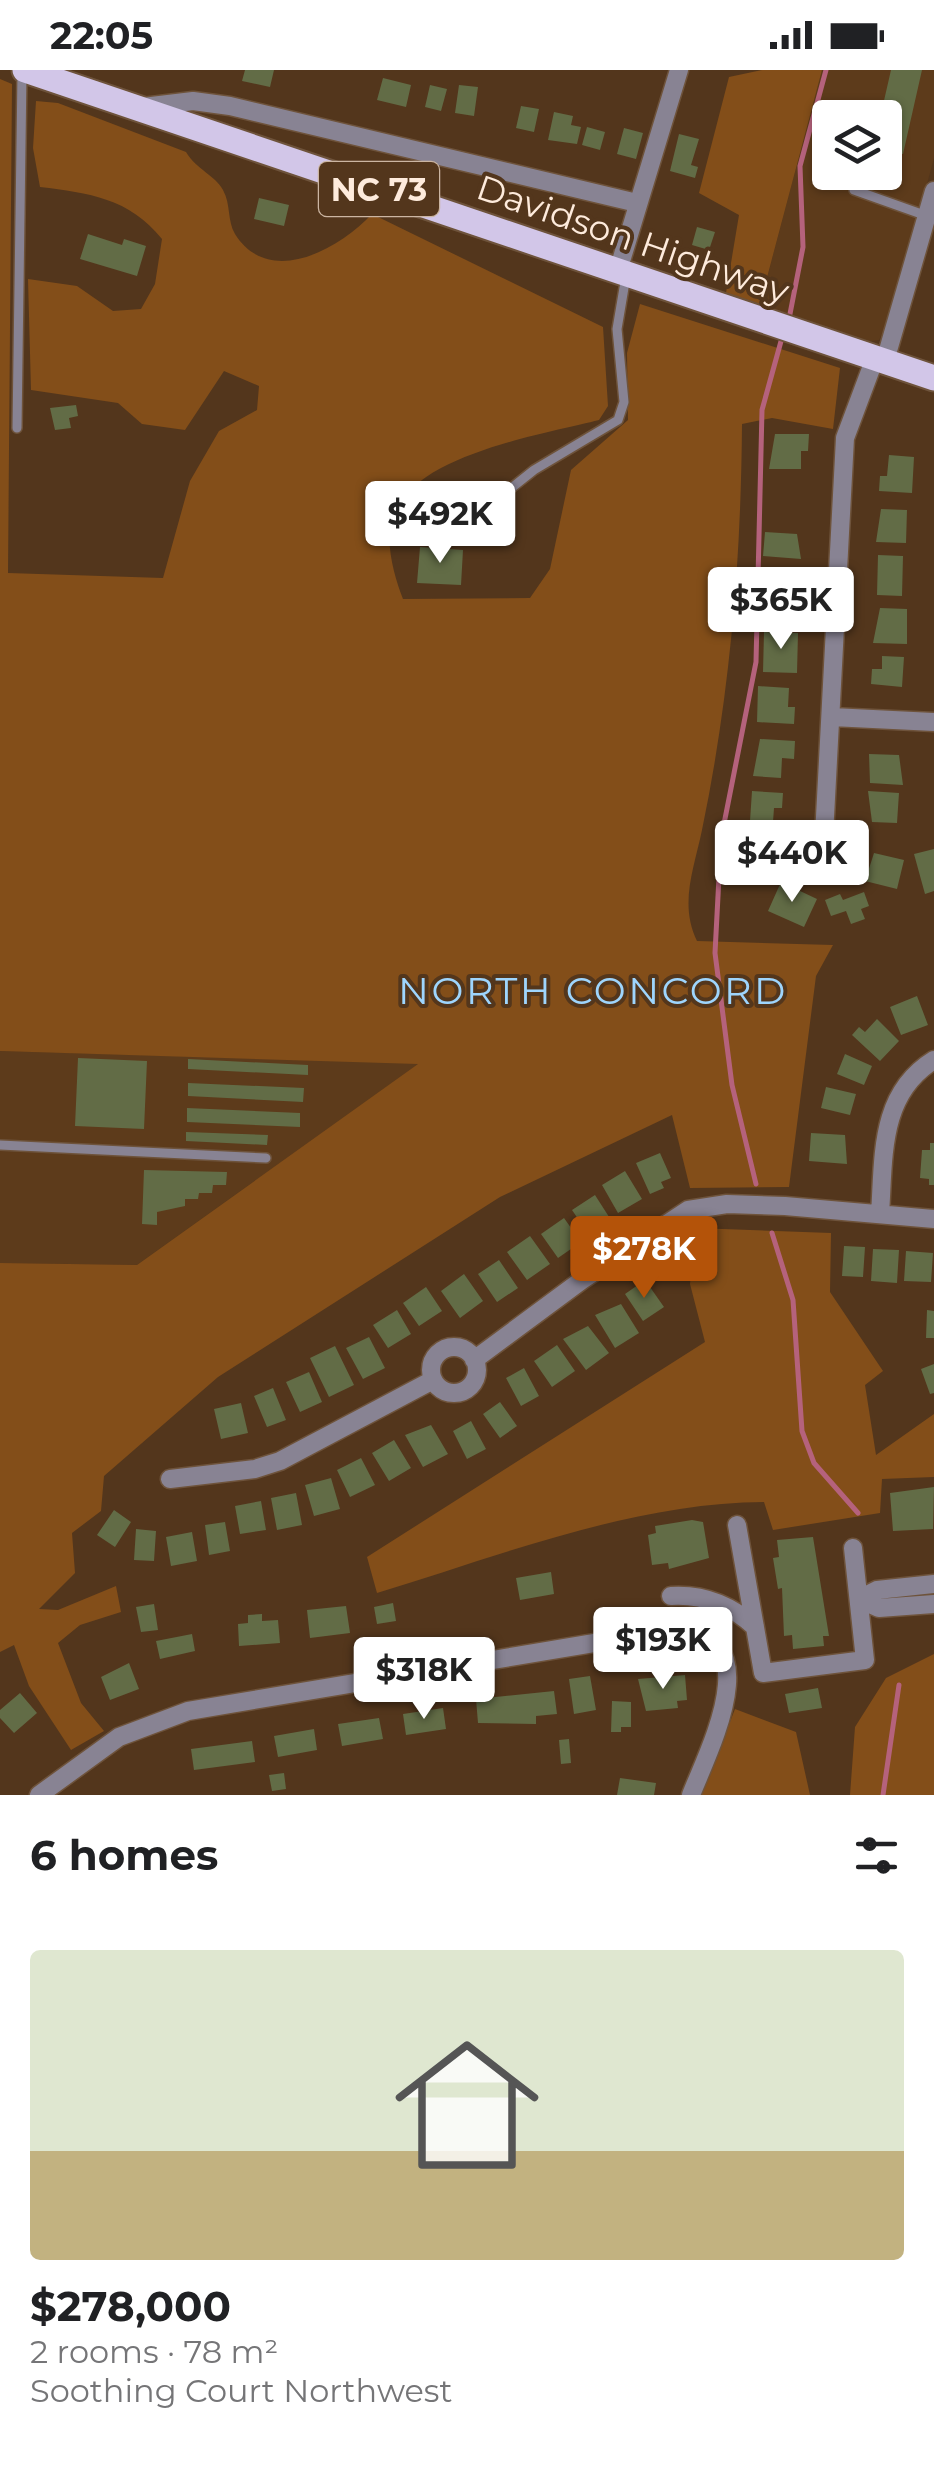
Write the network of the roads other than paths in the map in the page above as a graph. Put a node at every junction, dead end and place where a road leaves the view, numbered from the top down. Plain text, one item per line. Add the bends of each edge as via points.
1 (23, 70) edge
2 (679, 70) edge
3 (137, 107) junction
4 (854, 190) dead end
5 (934, 191) edge
6 (637, 203) junction
7 (926, 216) junction
8 (622, 272) junction
9 (880, 360) junction
10 (934, 378) edge
11 (18, 428) dead end
12 (480, 513) dead end
13 (832, 717) junction
14 (934, 722) edge
15 (823, 855) dead end
16 (934, 1060) edge
17 (0, 1144) edge
18 (266, 1158) dead end
19 (880, 1214) junction
20 (934, 1219) edge
21 (474, 1360) junction
22 (433, 1380) junction
23 (170, 1479) dead end
24 (737, 1525) dead end
25 (853, 1548) dead end
26 (934, 1584) edge
27 (670, 1596) dead end
28 (859, 1599) junction
29 (934, 1604) edge
30 (755, 1627) junction
31 (40, 1795) edge
32 (690, 1795) edge

1 - 3 main road, Davidson Highway / NC 73
1 - 11 lane
2 - 6 street
3 - 6 street via 230,106
3 - 8 main road, Davidson Highway / NC 73
4 - 7 lane
5 - 7 street
6 - 8 street
7 - 9 street
8 - 9 main road, Davidson Highway / NC 73
8 - 12 lane via 617,328 624,402 618,420 534,470
9 - 10 main road, Davidson Highway / NC 73
9 - 13 street via 845,438
13 - 14 street
13 - 15 street
16 - 19 street via 896,1096 886,1126
17 - 18 lane
19 - 20 street
19 - 21 street via 728,1204 688,1210
21 - 22 street via 455,1347 444,1350 430,1369
21 - 22 street via 473,1383 464,1391 441,1390
22 - 23 street via 280,1461
24 - 30 street
25 - 28 street
26 - 28 street via 878,1590
27 - 30 street via 705,1598
28 - 29 street via 879,1608
28 - 30 street via 865,1660 764,1673
31 - 32 street via 119,1736 188,1711 678,1629 712,1643 729,1688

